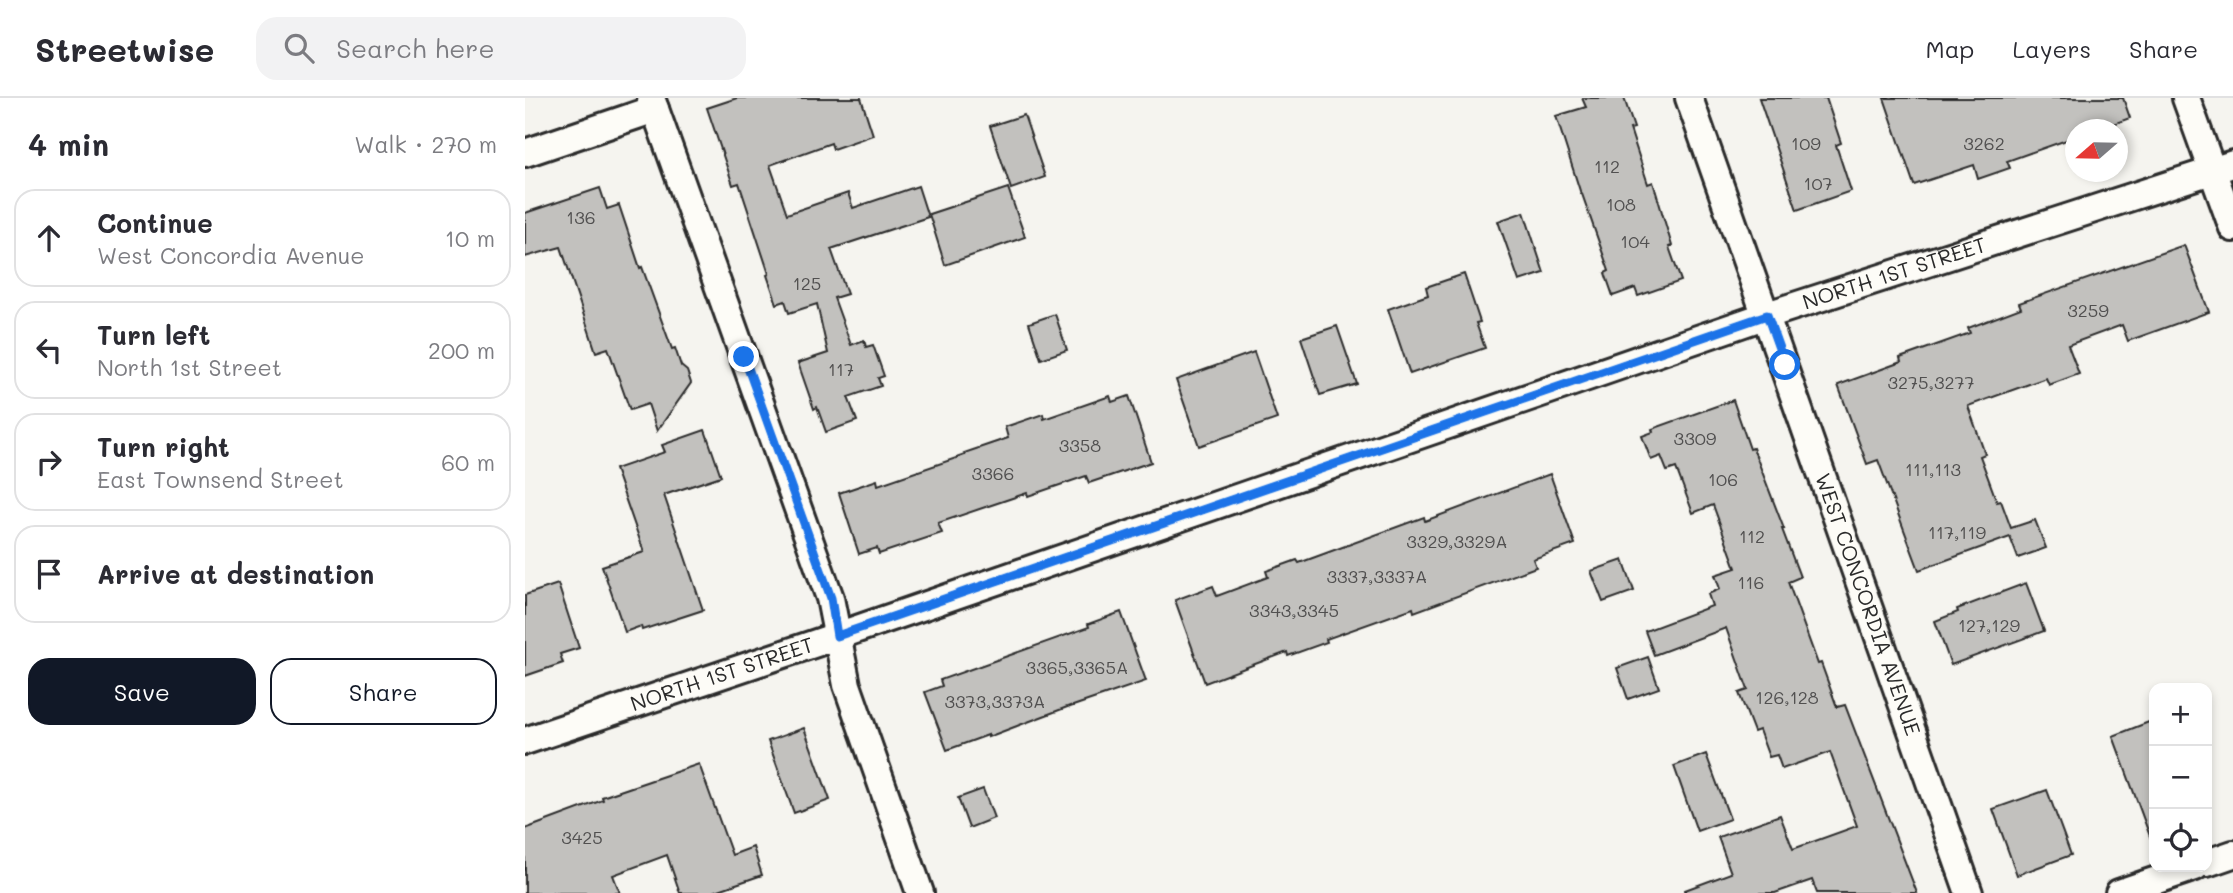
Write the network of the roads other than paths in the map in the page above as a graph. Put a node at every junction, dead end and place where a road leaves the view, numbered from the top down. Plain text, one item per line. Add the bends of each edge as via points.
1 (1689, 98) edge
2 (2186, 98) edge
3 (653, 104) edge
4 (525, 153) edge
5 (2223, 167) edge
6 (2233, 229) edge
7 (1767, 315) junction
8 (837, 636) junction
9 (525, 741) edge
10 (2233, 854) edge
11 (2212, 861) edge
12 (2180, 872) edge
13 (920, 893) edge
14 (1969, 893) edge
15 (2119, 893) edge

1 - 7 street, WEST CONCORDIA AVENUE
2 - 5 street
3 - 4 street
3 - 8 street via 831,598
5 - 6 street
5 - 7 street, NORTH 1ST STREET
7 - 8 street, NORTH 1ST STREET
7 - 14 street, WEST CONCORDIA AVENUE
8 - 9 street, NORTH 1ST STREET
8 - 13 street via 847,685
10 - 11 street
12 - 15 street

